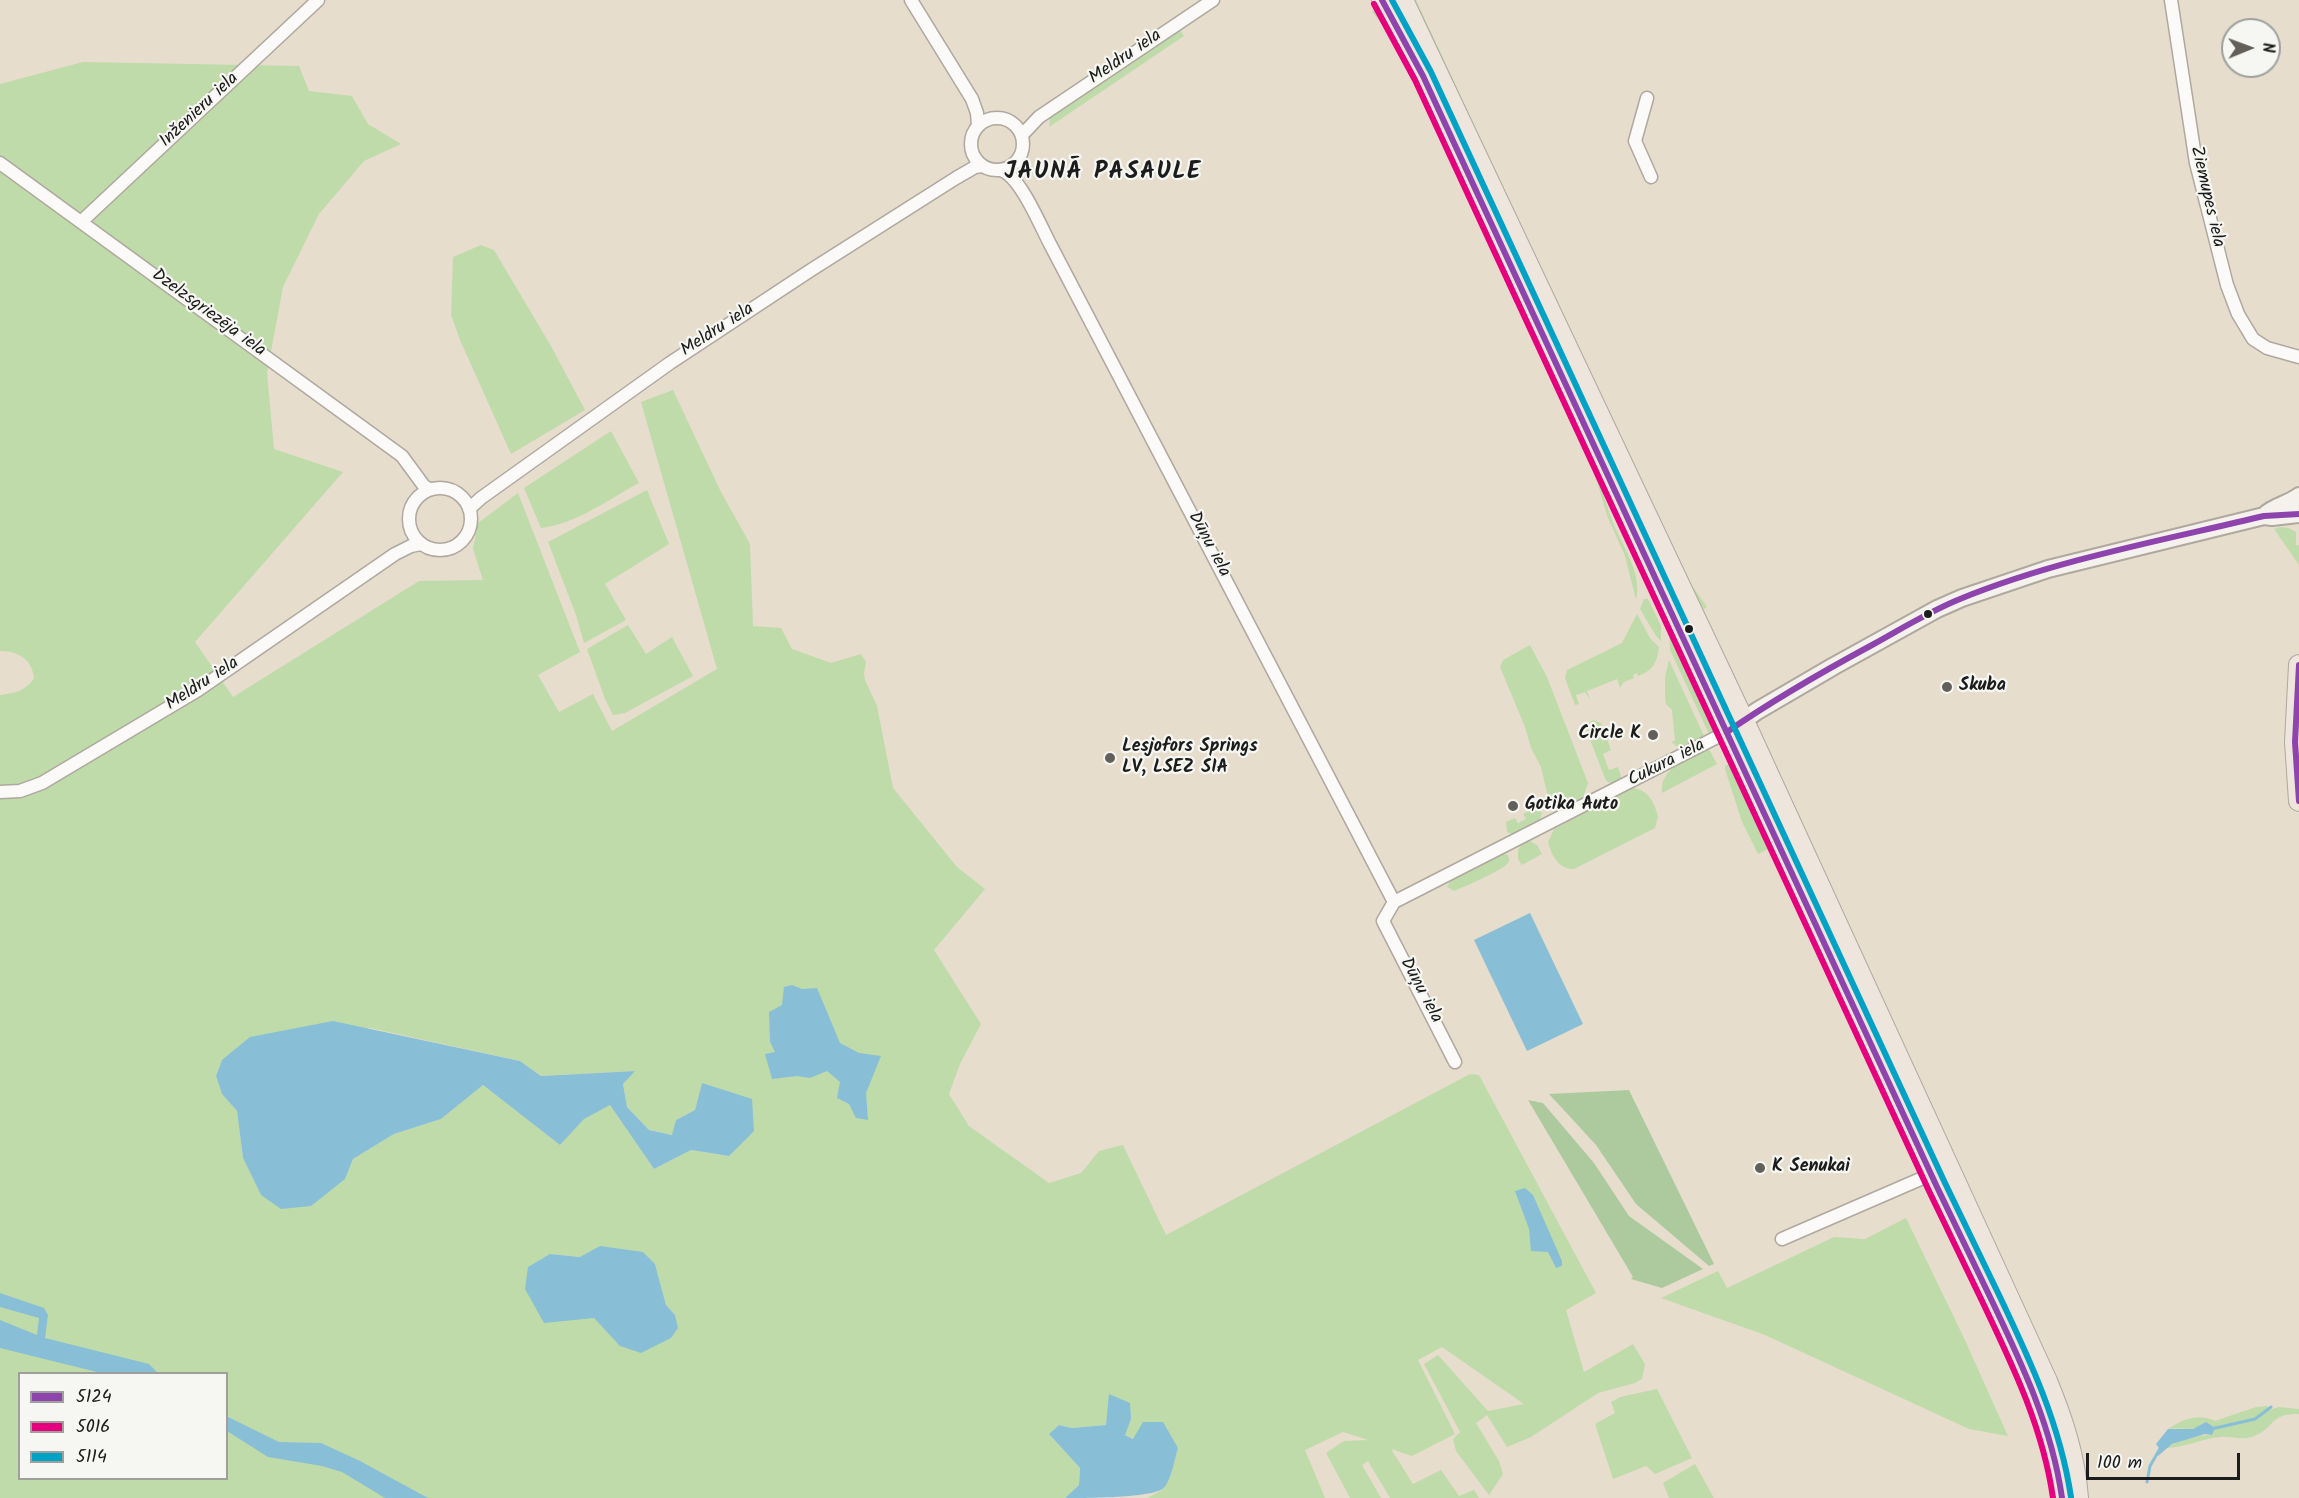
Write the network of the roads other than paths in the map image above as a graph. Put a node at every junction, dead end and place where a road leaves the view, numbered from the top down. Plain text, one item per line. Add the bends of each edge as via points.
1 (318, 0) edge
2 (911, 0) edge
3 (1188, 0) edge
4 (1213, 0) edge
5 (1382, 0) edge
6 (1403, 0) edge
7 (2171, 0) edge
8 (1196, 12) junction
9 (1647, 98) dead end
10 (972, 99) junction
11 (1039, 117) junction
12 (996, 118) junction
13 (1012, 122) junction
14 (978, 126) junction
15 (1022, 135) junction
16 (972, 153) junction
17 (1016, 161) junction
18 (0, 163) edge
19 (983, 166) junction
20 (1001, 170) junction
21 (1651, 177) dead end
22 (956, 178) junction
23 (1020, 188) junction
24 (82, 221) junction
25 (2299, 357) edge
26 (424, 493) junction
27 (2299, 495) edge
28 (466, 503) junction
29 (2299, 514) edge
30 (2264, 516) junction
31 (412, 534) junction
32 (421, 544) junction
33 (395, 554) junction
34 (2299, 665) edge
35 (1744, 721) junction
36 (1727, 732) junction
37 (0, 792) edge
38 (2299, 801) edge
39 (1394, 902) junction
40 (1455, 1062) dead end
41 (1932, 1174) junction
42 (1782, 1239) dead end
43 (2062, 1498) edge
44 (2078, 1498) edge

1 - 24 street, Inženieru iela
2 - 10 street
3 - 8 street
4 - 8 street, Meldru iela
5 - 36 highway via 1423,76
6 - 35 highway
7 - 25 street, Ziemupes iela via 2196,162 2227,285 2253,339 2267,348
8 - 11 street, Meldru iela
9 - 21 street via 1635,141
10 - 12 street
10 - 14 street
11 - 13 street, Meldru iela
11 - 15 street, Meldru iela
12 - 13 street, Meldru iela
12 - 14 street
13 - 15 street
14 - 16 street, Meldru iela via 971,140
15 - 17 street via 1023,148
16 - 19 street
16 - 22 street, Meldru iela
17 - 20 street
17 - 23 street, Dūņu iela
18 - 24 street, Dzelzsgriezēja iela
19 - 20 street
19 - 22 street, Meldru iela
20 - 23 street, Dūņu iela via 1008,172
22 - 28 street, Meldru iela via 670,363 486,494
23 - 39 street, Dūņu iela
24 - 26 street, Dzelzsgriezēja iela via 402,456
26 - 28 street via 445,488 455,491
26 - 31 street via 409,513
27 - 30 main road, Cukura iela
28 - 32 street via 470,526 460,542 443,550
29 - 30 main road, Cukura iela
30 - 35 main road, Cukura iela via 2048,569 1962,598 1834,666
31 - 32 street
31 - 33 street
32 - 33 street
33 - 37 street, Meldru iela via 198,690 42,783 20,791
34 - 38 highway via 2295,742
35 - 36 main road, Cukura iela
35 - 44 highway via 2047,1381 2072,1451
36 - 39 street, Cukura iela
36 - 41 highway
39 - 40 street, Dūņu iela via 1383,921
41 - 42 street
41 - 43 highway via 2042,1411 2056,1454

